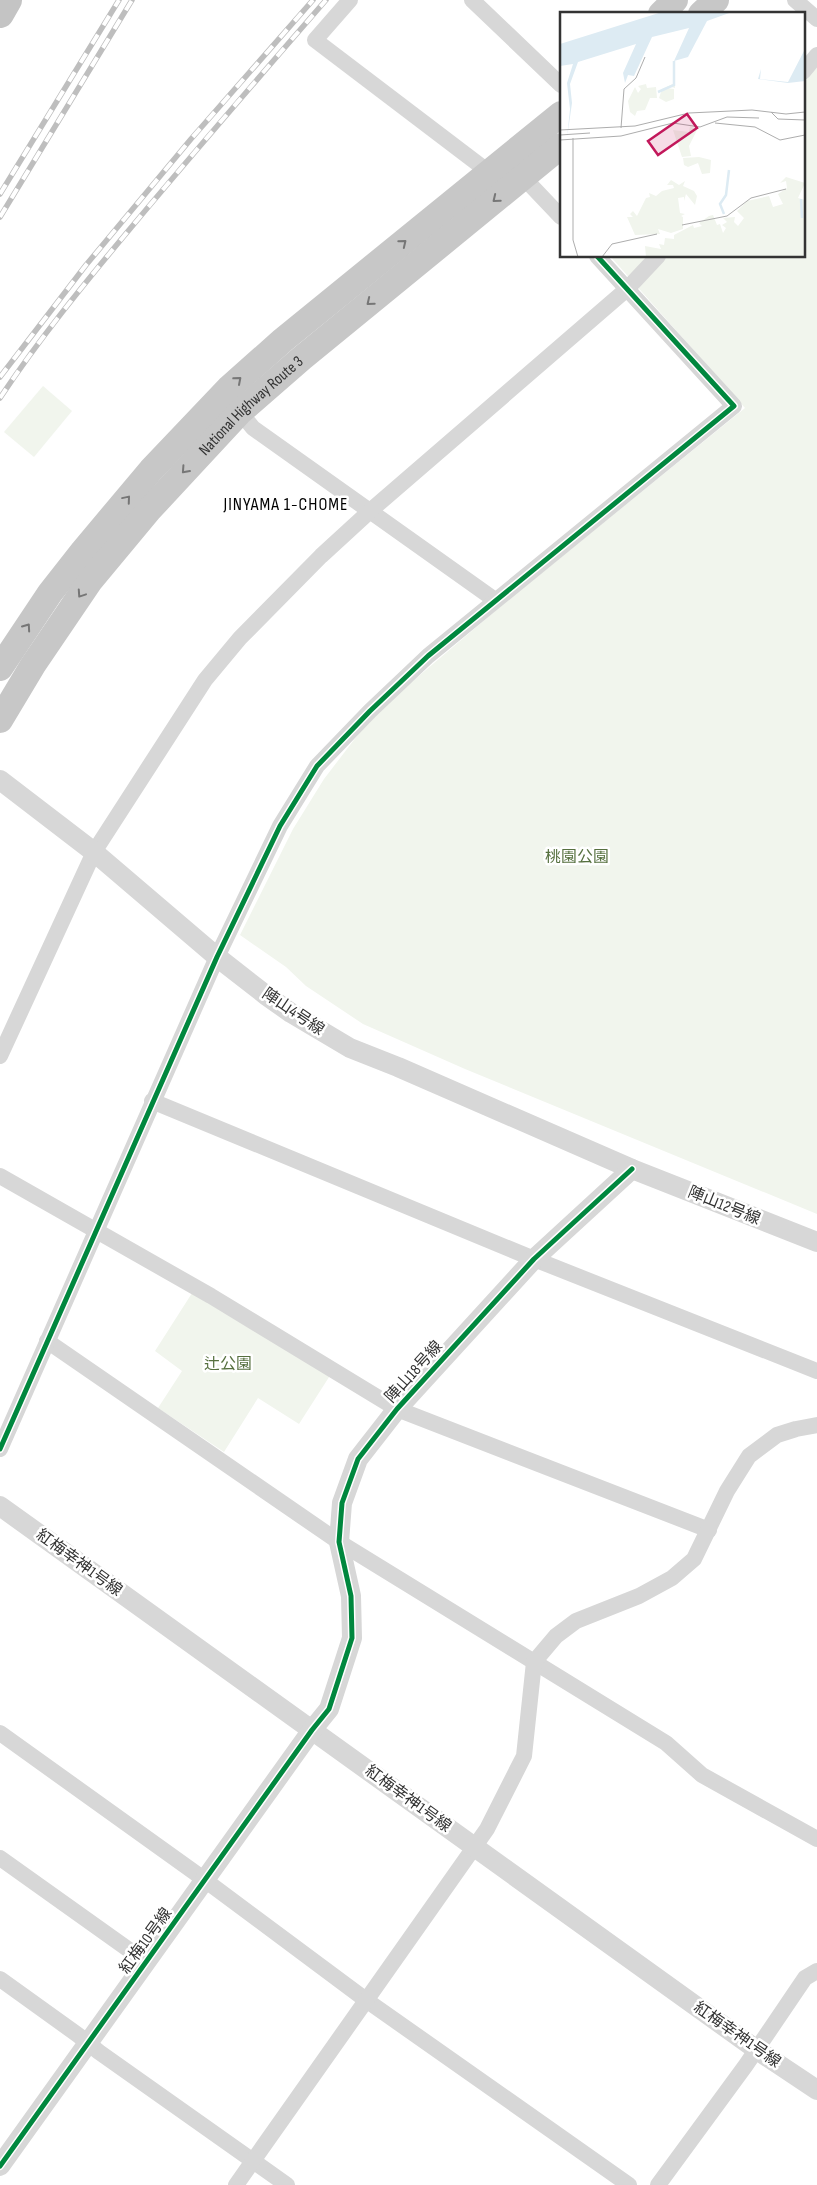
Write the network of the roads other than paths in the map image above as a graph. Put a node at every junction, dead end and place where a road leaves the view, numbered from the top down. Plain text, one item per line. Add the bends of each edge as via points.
1 (8, 0) edge
2 (350, 0) edge
3 (472, 0) edge
4 (675, 0) edge
5 (716, 0) edge
6 (795, 0) edge
7 (663, 12) edge
8 (703, 12) edge
9 (0, 14) edge
10 (817, 19) edge
11 (817, 55) edge
12 (804, 71) edge
13 (560, 84) edge
14 (560, 115) edge
15 (560, 147) edge
16 (490, 173) junction
17 (523, 177) junction
18 (560, 216) edge
19 (599, 258) edge
20 (656, 258) edge
21 (627, 290) junction
22 (240, 412) junction
23 (370, 511) junction
24 (495, 600) junction
25 (0, 668) edge
26 (0, 720) edge
27 (0, 780) edge
28 (94, 852) junction
29 (217, 957) junction
30 (0, 1056) edge
31 (152, 1102) junction
32 (632, 1169) junction
33 (0, 1176) edge
34 (96, 1229) junction
35 (817, 1242) edge
36 (534, 1259) junction
37 (47, 1341) junction
38 (817, 1371) edge
39 (397, 1409) junction
40 (817, 1425) edge
41 (0, 1449) edge
42 (0, 1506) edge
43 (709, 1530) junction
44 (339, 1542) junction
45 (534, 1662) junction
46 (312, 1730) junction
47 (0, 1733) edge
48 (817, 1839) edge
49 (474, 1846) junction
50 (0, 1858) edge
51 (205, 1881) junction
52 (146, 1962) junction
53 (817, 1971) edge
54 (0, 1979) edge
55 (366, 2000) junction
56 (87, 2043) junction
57 (757, 2050) junction
58 (817, 2090) edge
59 (252, 2161) junction
60 (0, 2166) edge
61 (236, 2185) edge
62 (287, 2185) edge
63 (629, 2185) edge
64 (658, 2185) edge

1 - 9 highway
2 - 16 street via 314,40
3 - 13 street
4 - 7 highway
5 - 8 highway
6 - 10 street
11 - 12 street
14 - 16 highway, National Highway Route 3
15 - 17 highway, National Highway Route 3
25 -> 16 highway, National Highway Route 3 via 50,593 83,551 151,470 229,388
17 - 18 street
17 -> 22 highway, National Highway Route 3
19 - 21 street
20 - 21 street
21 - 23 street
21 - 24 street via 734,406
22 - 23 street via 253,428
22 -> 26 highway, National Highway Route 3 via 149,510 90,581
23 - 24 street
23 - 28 street via 240,638 205,680
24 - 29 street via 428,656 317,766 280,826
27 - 28 street, 陣山4号線
28 - 29 street, 陣山4号線
28 - 30 street
29 - 31 street
29 - 32 street, 陣山4号線 via 291,1013 350,1048
31 - 34 street
31 - 36 street
32 - 35 street, 陣山12号線
32 - 36 street, 陣山18号線
33 - 34 street
34 - 37 street
34 - 39 street
36 - 38 street
36 - 39 street, 陣山18号線
37 - 41 street
37 - 44 street
39 - 43 street
39 - 44 street, 陣山18号線 via 358,1459 342,1503
40 - 43 street via 777,1434 749,1456 727,1491
42 - 46 street, 紅梅幸神1号線
43 - 45 street via 694,1559 672,1578 639,1596 576,1621 556,1636
44 - 45 street
44 - 46 street, 陣山18号線 via 351,1596 352,1638 329,1709
45 - 48 street via 666,1743 702,1775
45 - 49 street via 524,1756 487,1829
46 - 49 street, 紅梅幸神1号線
46 - 51 street, 紅梅10号線
47 - 51 street
49 - 55 street
49 - 57 street, 紅梅幸神1号線
50 - 52 street
51 - 52 street, 紅梅10号線
51 - 55 street
52 - 56 street, 紅梅10号線
53 - 57 street via 805,1978
54 - 56 street
55 - 59 street
55 - 63 street
56 - 59 street
56 - 60 street, 紅梅10号線
57 - 58 street, 紅梅幸神1号線
57 - 64 street
59 - 61 street
59 - 62 street

